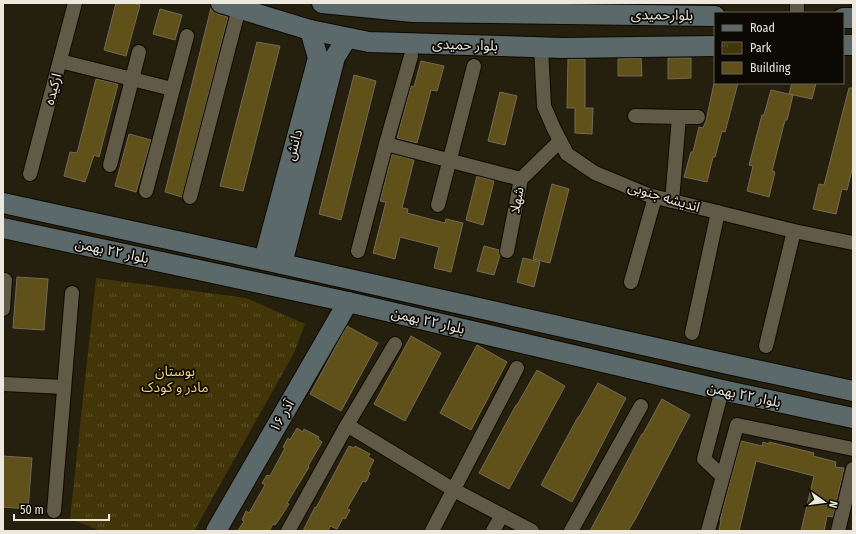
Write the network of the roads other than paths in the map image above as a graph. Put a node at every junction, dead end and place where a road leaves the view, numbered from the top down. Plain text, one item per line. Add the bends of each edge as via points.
1 (75, 3) edge
2 (322, 3) edge
3 (230, 6) edge
4 (467, 7) edge
5 (595, 9) edge
6 (714, 16) edge
7 (310, 30) junction
8 (187, 36) dead end
9 (347, 38) junction
10 (714, 46) edge
11 (541, 47) junction
12 (139, 52) dead end
13 (411, 56) dead end
14 (60, 61) junction
15 (474, 66) dead end
16 (133, 78) junction
17 (172, 89) junction
18 (635, 116) dead end
19 (679, 116) junction
20 (698, 117) dead end
21 (560, 141) junction
22 (386, 144) junction
23 (449, 160) junction
24 (110, 165) dead end
25 (30, 174) dead end
26 (521, 178) junction
27 (146, 190) dead end
28 (190, 197) dead end
29 (655, 197) junction
30 (672, 201) junction
31 (3, 203) edge
32 (438, 205) dead end
33 (718, 212) junction
34 (3, 228) edge
35 (794, 230) junction
36 (853, 243) edge
37 (358, 250) dead end
38 (507, 251) dead end
39 (273, 262) junction
40 (5, 280) dead end
41 (631, 282) dead end
42 (72, 292) dead end
43 (348, 302) junction
44 (465, 305) junction
45 (3, 309) edge
46 (460, 328) junction
47 (692, 333) dead end
48 (395, 344) dead end
49 (766, 346) dead end
50 (517, 368) dead end
51 (3, 384) edge
52 (64, 387) junction
53 (722, 390) junction
54 (853, 391) edge
55 (641, 406) dead end
56 (853, 418) edge
57 (347, 425) junction
58 (853, 449) edge
59 (853, 469) edge
60 (722, 476) junction
61 (454, 490) junction
62 (54, 511) dead end
63 (502, 515) junction
64 (216, 531) edge
65 (288, 531) edge
66 (432, 531) edge
67 (493, 531) edge
68 (532, 531) edge
69 (571, 531) edge
70 (708, 531) edge
71 (838, 531) edge

1 - 14 street, ارکیده
2 - 4 main road, بلوارحمیدی via 413,12
3 - 7 main road, بلوار حمیدی
3 - 28 street
4 - 5 main road, بلوارحمیدی
5 - 6 main road, بلوارحمیدی
7 - 9 main road, بلوار حمیدی
7 - 39 main road, دانش via 318,58
8 - 17 street
9 - 11 main road, بلوار حمیدی via 369,42
9 - 39 main road, دانش via 335,57
10 - 11 main road, بلوار حمیدی
11 - 21 street, اندیشه جنوبی via 544,106
12 - 16 street
13 - 22 street
14 - 16 street
14 - 25 street, ارکیده
15 - 23 street
16 - 17 street
16 - 24 street
17 - 27 street
18 - 19 street
19 - 20 street
19 - 30 street
21 - 26 street, شهلا
21 - 29 street, اندیشه جنوبی via 567,154 595,173
22 - 23 street
22 - 37 street
23 - 26 street
23 - 32 street
26 - 38 street, شهلا
29 - 30 street, اندیشه جنوبی
29 - 41 street
30 - 33 street, اندیشه جنوبی
31 - 39 main road, بلوار ۲۲ بهمن
33 - 35 street, اندیشه جنوبی
33 - 47 street
34 - 43 main road, بلوار ۲۲ بهمن
35 - 36 street, اندیشه جنوبی
35 - 49 street
39 - 44 main road, بلوار ۲۲ بهمن
40 - 45 street
42 - 52 street
43 - 46 main road, بلوار ۲۲ بهمن
43 - 64 main road, ۱۶ آذر
44 - 46 main road
44 - 54 main road, بلوار ۲۲ بهمن
46 - 53 main road, بلوار ۲۲ بهمن
48 - 57 street
50 - 61 street
51 - 52 street
52 - 62 street
53 - 56 main road, بلوار ۲۲ بهمن
53 - 60 street via 704,459
55 - 69 street
57 - 61 street
57 - 65 street
58 - 60 street via 737,425
59 - 71 street
60 - 70 street
61 - 63 street
61 - 66 street
63 - 67 street
63 - 68 street

